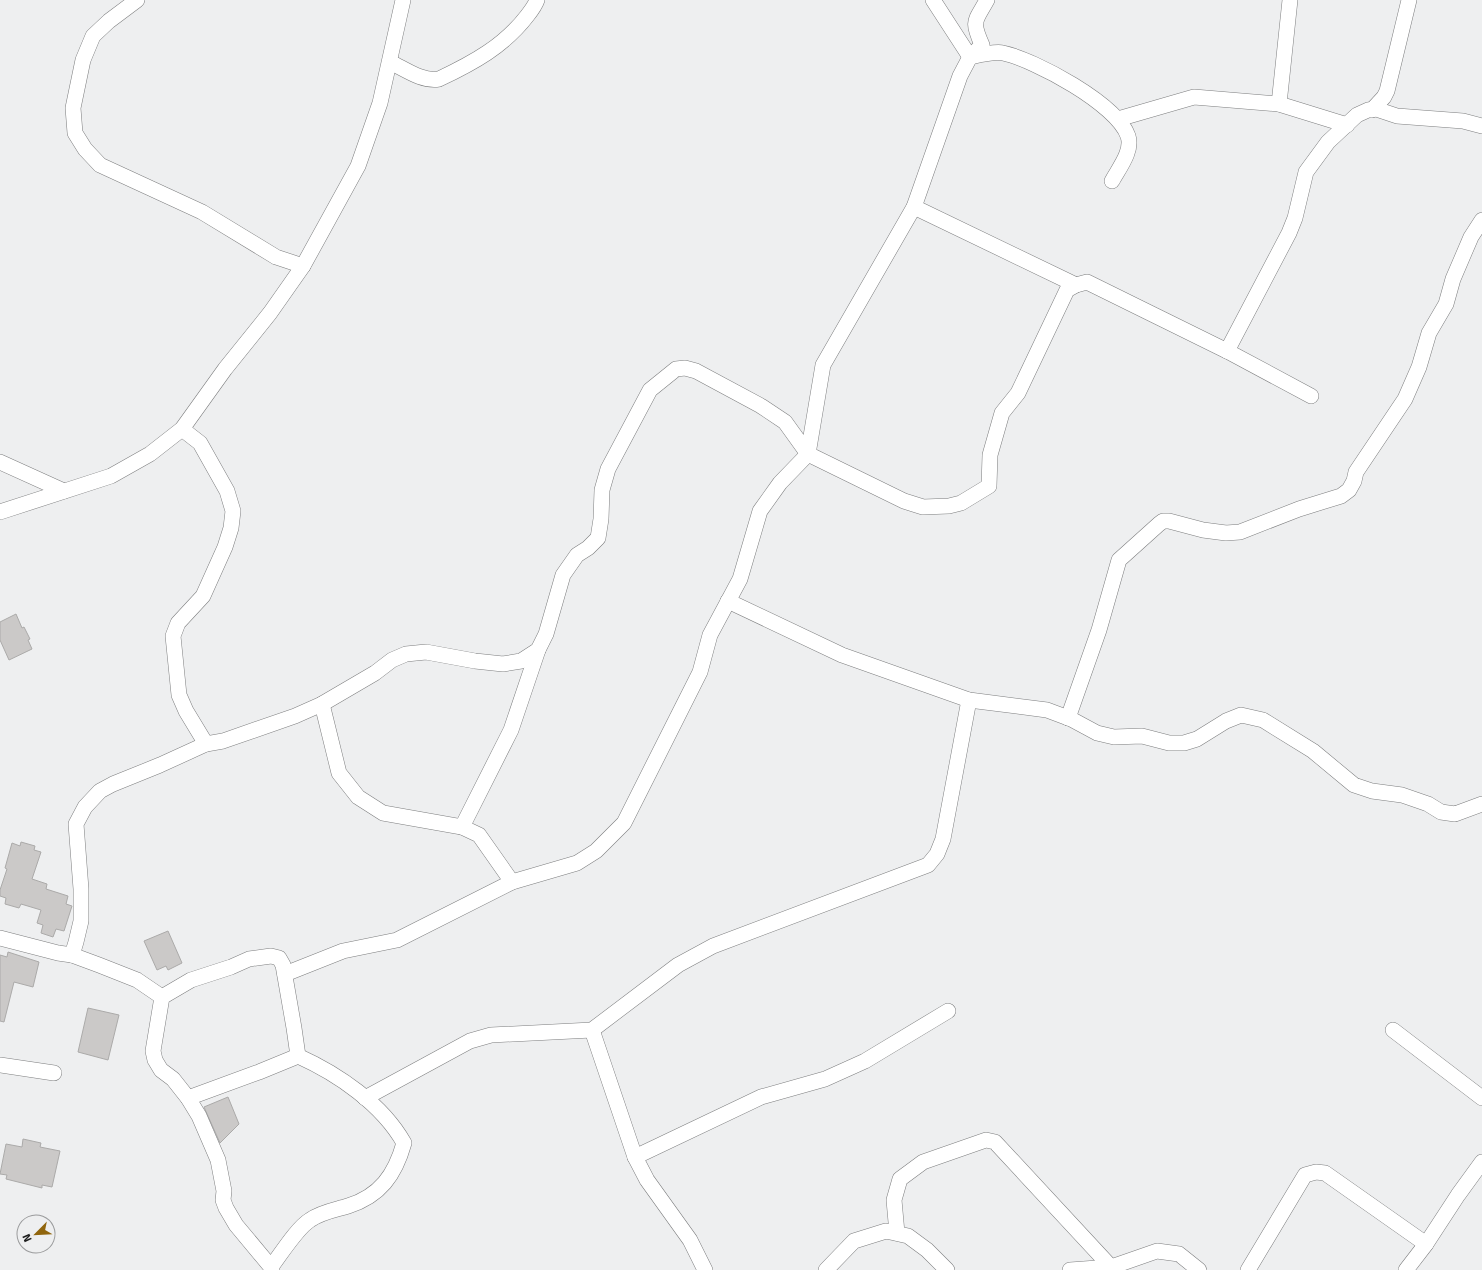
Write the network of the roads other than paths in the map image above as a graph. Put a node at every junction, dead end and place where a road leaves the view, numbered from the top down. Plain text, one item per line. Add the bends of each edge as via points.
1 (137, 0) edge
2 (403, 0) edge
3 (537, 0) edge
4 (933, 0) edge
5 (987, 0) edge
6 (1290, 0) edge
7 (1409, 0) edge
8 (970, 57) junction
9 (390, 62) junction
10 (1279, 104) junction
11 (1372, 110) junction
12 (1118, 119) junction
13 (1347, 125) junction
14 (1482, 126) edge
15 (1112, 181) dead end
16 (914, 207) junction
17 (1482, 220) edge
18 (1477, 238) edge
19 (302, 266) junction
20 (1076, 285) junction
21 (1227, 352) junction
22 (1311, 396) dead end
23 (182, 429) junction
24 (808, 454) junction
25 (0, 462) edge
26 (64, 492) junction
27 (0, 512) edge
28 (728, 601) junction
29 (538, 650) junction
30 (969, 700) junction
31 (322, 704) junction
32 (1068, 718) junction
33 (206, 744) junction
34 (1482, 804) edge
35 (462, 827) junction
36 (512, 882) junction
37 (0, 938) edge
38 (72, 955) junction
39 (285, 974) junction
40 (162, 997) junction
41 (948, 1011) dead end
42 (592, 1030) junction
43 (1393, 1030) dead end
44 (298, 1056) junction
45 (0, 1065) edge
46 (54, 1073) dead end
47 (188, 1098) junction
48 (365, 1098) junction
49 (1482, 1098) edge
50 (635, 1157) junction
51 (1482, 1162) edge
52 (897, 1234) junction
53 (1426, 1244) junction
54 (1111, 1267) junction
55 (272, 1269) edge
56 (705, 1270) edge
57 (826, 1270) edge
58 (947, 1270) edge
59 (1070, 1270) edge
60 (1199, 1270) edge
61 (1248, 1270) edge
62 (1406, 1270) edge

1 - 19 street via 93,36 83,60 73,108 75,133 100,165 202,212 276,257
2 - 9 street
3 - 9 street via 522,22 490,52 440,79 431,81
4 - 8 street
5 - 8 street via 975,23 982,45
6 - 10 street
7 - 11 street via 1387,91
8 - 12 street via 1002,52 1034,63 1100,102
8 - 16 street via 960,76
9 - 19 street via 380,104 358,166
10 - 12 street via 1194,96
10 - 13 street
11 - 13 street via 1357,115
11 - 14 street via 1398,116 1463,121
12 - 15 street via 1128,136 1129,146
13 - 21 street via 1328,142 1306,172 1289,233
16 - 20 street
16 - 24 street via 823,365
17 - 18 street
18 - 32 street via 1453,279 1446,304 1430,333 1405,399 1356,472 1349,490 1341,496 1240,532 1203,530 1169,521 1159,524 1119,560
19 - 23 street via 270,314 225,369
20 - 21 street via 1087,282
20 - 24 street via 1067,290 1018,393 1002,413 990,455 989,486 961,503 924,507 904,501
21 - 22 street
23 - 26 street via 150,454 111,476
23 - 33 street via 200,443 227,491 233,511 227,540 203,596 178,623 173,636 179,695
24 - 28 street via 780,484 760,511 740,579
24 - 29 street via 784,422 761,406 696,371 676,369 669,374 650,390 608,469 602,490 598,538 577,555 563,575 546,634
25 - 26 street
26 - 27 street
28 - 30 street via 842,655
28 - 36 street via 710,635 700,672 624,823 596,851 577,863
29 - 31 street via 521,661 503,664 426,652 406,654 392,660
29 - 35 street via 511,730
30 - 32 street via 1047,710
30 - 42 street via 943,839 937,854 928,865 713,946 678,965
31 - 33 street via 223,741
31 - 35 street via 339,773 358,797 383,813
32 - 34 street via 1097,734 1114,737 1142,736 1169,743 1184,743 1197,739 1241,715 1263,720 1313,750 1354,785 1428,804 1441,812 1455,814
33 - 38 street via 113,784 100,791 85,807 76,824 81,921
35 - 36 street via 479,836
36 - 39 street via 397,940 343,950
37 - 38 street
38 - 40 street via 137,980
39 - 40 street via 279,958 271,956 249,959 191,980
39 - 44 street
40 - 47 street via 153,1051 155,1060 161,1070 173,1079
41 - 50 street via 865,1061 824,1079 761,1097
42 - 48 street via 491,1035 470,1041
42 - 50 street
43 - 49 street
44 - 47 street
44 - 48 street via 342,1079
45 - 46 street
47 - 55 street via 199,1116 218,1160 226,1208 236,1225
48 - 55 street via 399,1134 404,1143 400,1158 377,1192 364,1201 308,1220
50 - 56 street via 647,1180 690,1240
51 - 53 street
52 - 54 street via 894,1200 900,1179 923,1162 986,1140 996,1142
52 - 57 street via 886,1231 854,1241
52 - 58 street via 908,1236
53 - 61 street via 1325,1173 1316,1172 1305,1175
53 - 62 street
54 - 59 street
54 - 60 street via 1157,1251 1179,1254

